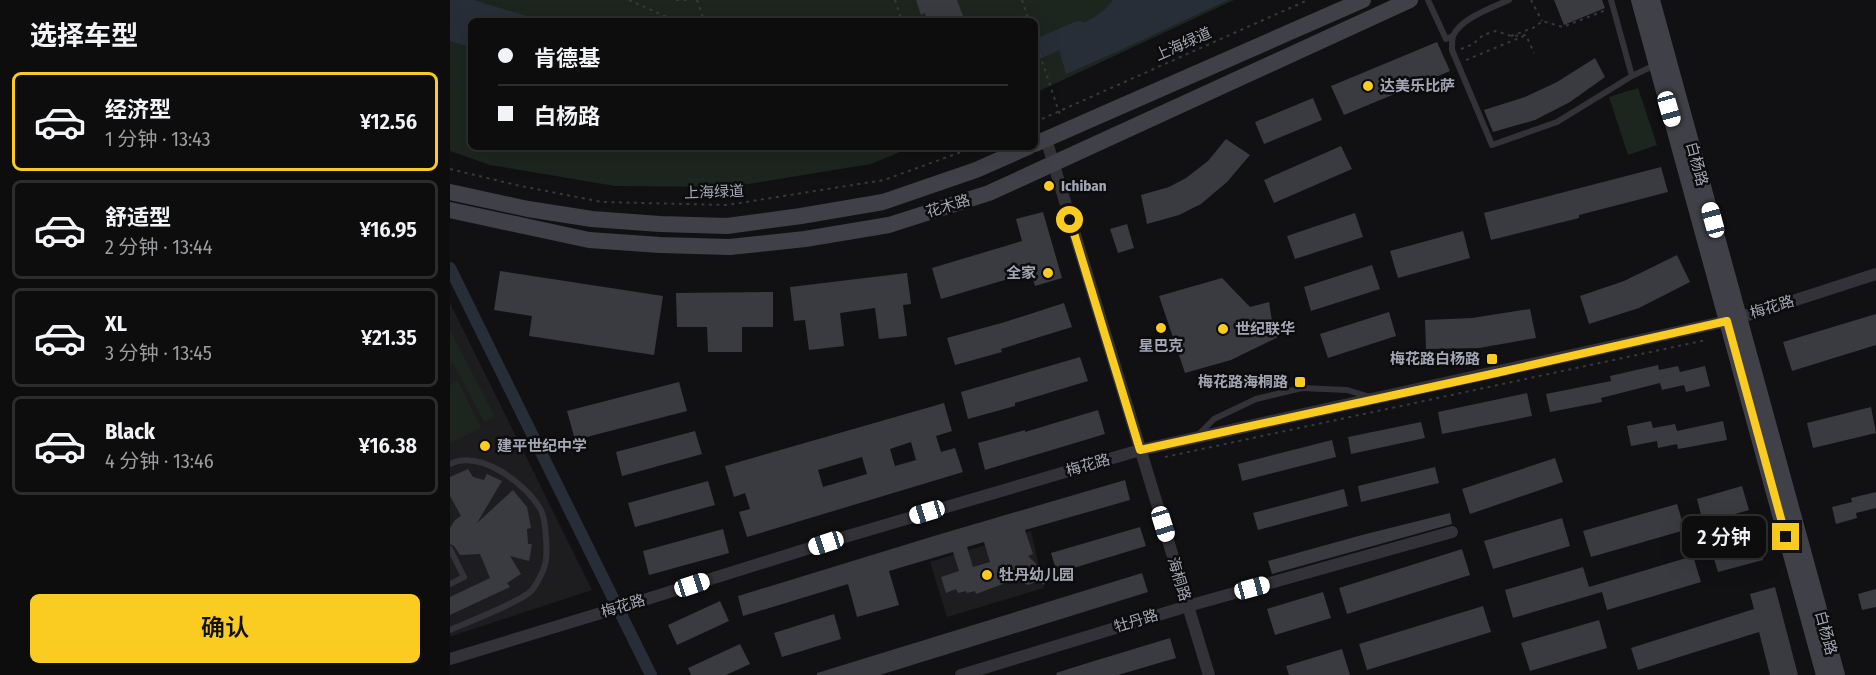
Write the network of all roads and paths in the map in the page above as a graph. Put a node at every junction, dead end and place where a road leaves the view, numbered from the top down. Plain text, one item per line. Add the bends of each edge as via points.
1 (629, 0) edge
2 (676, 0) edge
3 (688, 0) edge
4 (697, 0) edge
5 (895, 0) edge
6 (1022, 0) edge
7 (1308, 0) edge
8 (1363, 0) edge
9 (1410, 0) edge
10 (1428, 0) edge
11 (1509, 0) edge
12 (1531, 0) edge
13 (1639, 0) edge
14 (1652, 0) edge
15 (1612, 3) edge
16 (669, 18) edge
17 (703, 18) edge
18 (901, 18) edge
19 (1028, 18) edge
20 (1542, 21) junction
21 (1526, 35) junction
22 (1453, 36) junction
23 (1511, 36) junction
24 (1038, 49) edge
25 (1453, 52) junction
26 (1534, 53) dead end
27 (1458, 63) junction
28 (1656, 64) junction
29 (1632, 76) junction
30 (1059, 112) junction
31 (1038, 121) edge
32 (1063, 124) dead end
33 (1041, 142) edge
34 (967, 150) edge
35 (1021, 150) edge
36 (1053, 164) junction
37 (450, 169) edge
38 (450, 192) edge
39 (450, 210) edge
40 (1876, 274) edge
41 (1733, 319) junction
42 (1706, 340) dead end
43 (1373, 399) junction
44 (1195, 437) junction
45 (1140, 450) junction
46 (1165, 457) dead end
47 (450, 464) edge
48 (1452, 532) dead end
49 (450, 549) edge
50 (450, 584) edge
51 (1188, 606) junction
52 (450, 630) edge
53 (450, 659) edge
54 (961, 675) edge
55 (1209, 675) edge
56 (1824, 675) edge
57 (1838, 675) edge

1 - 16 path
2 - 3 path
4 - 17 path
5 - 18 path
6 - 19 path
7 - 30 path, 上海绿道
8 - 33 main road
9 - 36 main road, 花木路
10 - 22 lane via 1446,39
11 - 22 lane via 1476,15
12 - 20 path
13 - 28 main road, 白杨路
14 - 41 main road, 白杨路
15 - 20 path via 1563,27
15 - 29 lane
20 - 23 path
21 - 23 path
21 - 26 path
21 - 27 path
22 - 25 lane
23 - 25 path via 1496,31
24 - 30 path
25 - 27 lane
27 - 29 lane via 1492,145 1557,122
28 - 29 lane
28 - 41 main road, 白杨路
30 - 31 path, 上海绿道
30 - 32 path
33 - 36 street, 海桐路
34 - 37 path, 上海绿道 via 884,180 727,205 602,202
35 - 38 main road, 花木路 via 883,202 727,226 592,219
36 - 39 main road, 花木路 via 989,194 889,225 730,247 589,240
36 - 45 street, 海桐路
40 - 41 street, 梅花路
41 - 43 street, 梅花路
41 - 56 main road, 白杨路
41 - 57 main road, 白杨路
42 - 46 path
43 - 44 street, 梅花路
43 - 44 lane via 1347,390 1302,388 1256,399 1214,419
44 - 45 street, 梅花路
45 - 51 street, 海桐路
45 - 53 street, 梅花路
47 - 52 lane via 487,463 506,474 542,512 546,531 546,563 532,591
48 - 51 street, 牡丹路
49 - 50 lane via 464,577
51 - 54 street, 牡丹路
51 - 55 street, 海桐路

